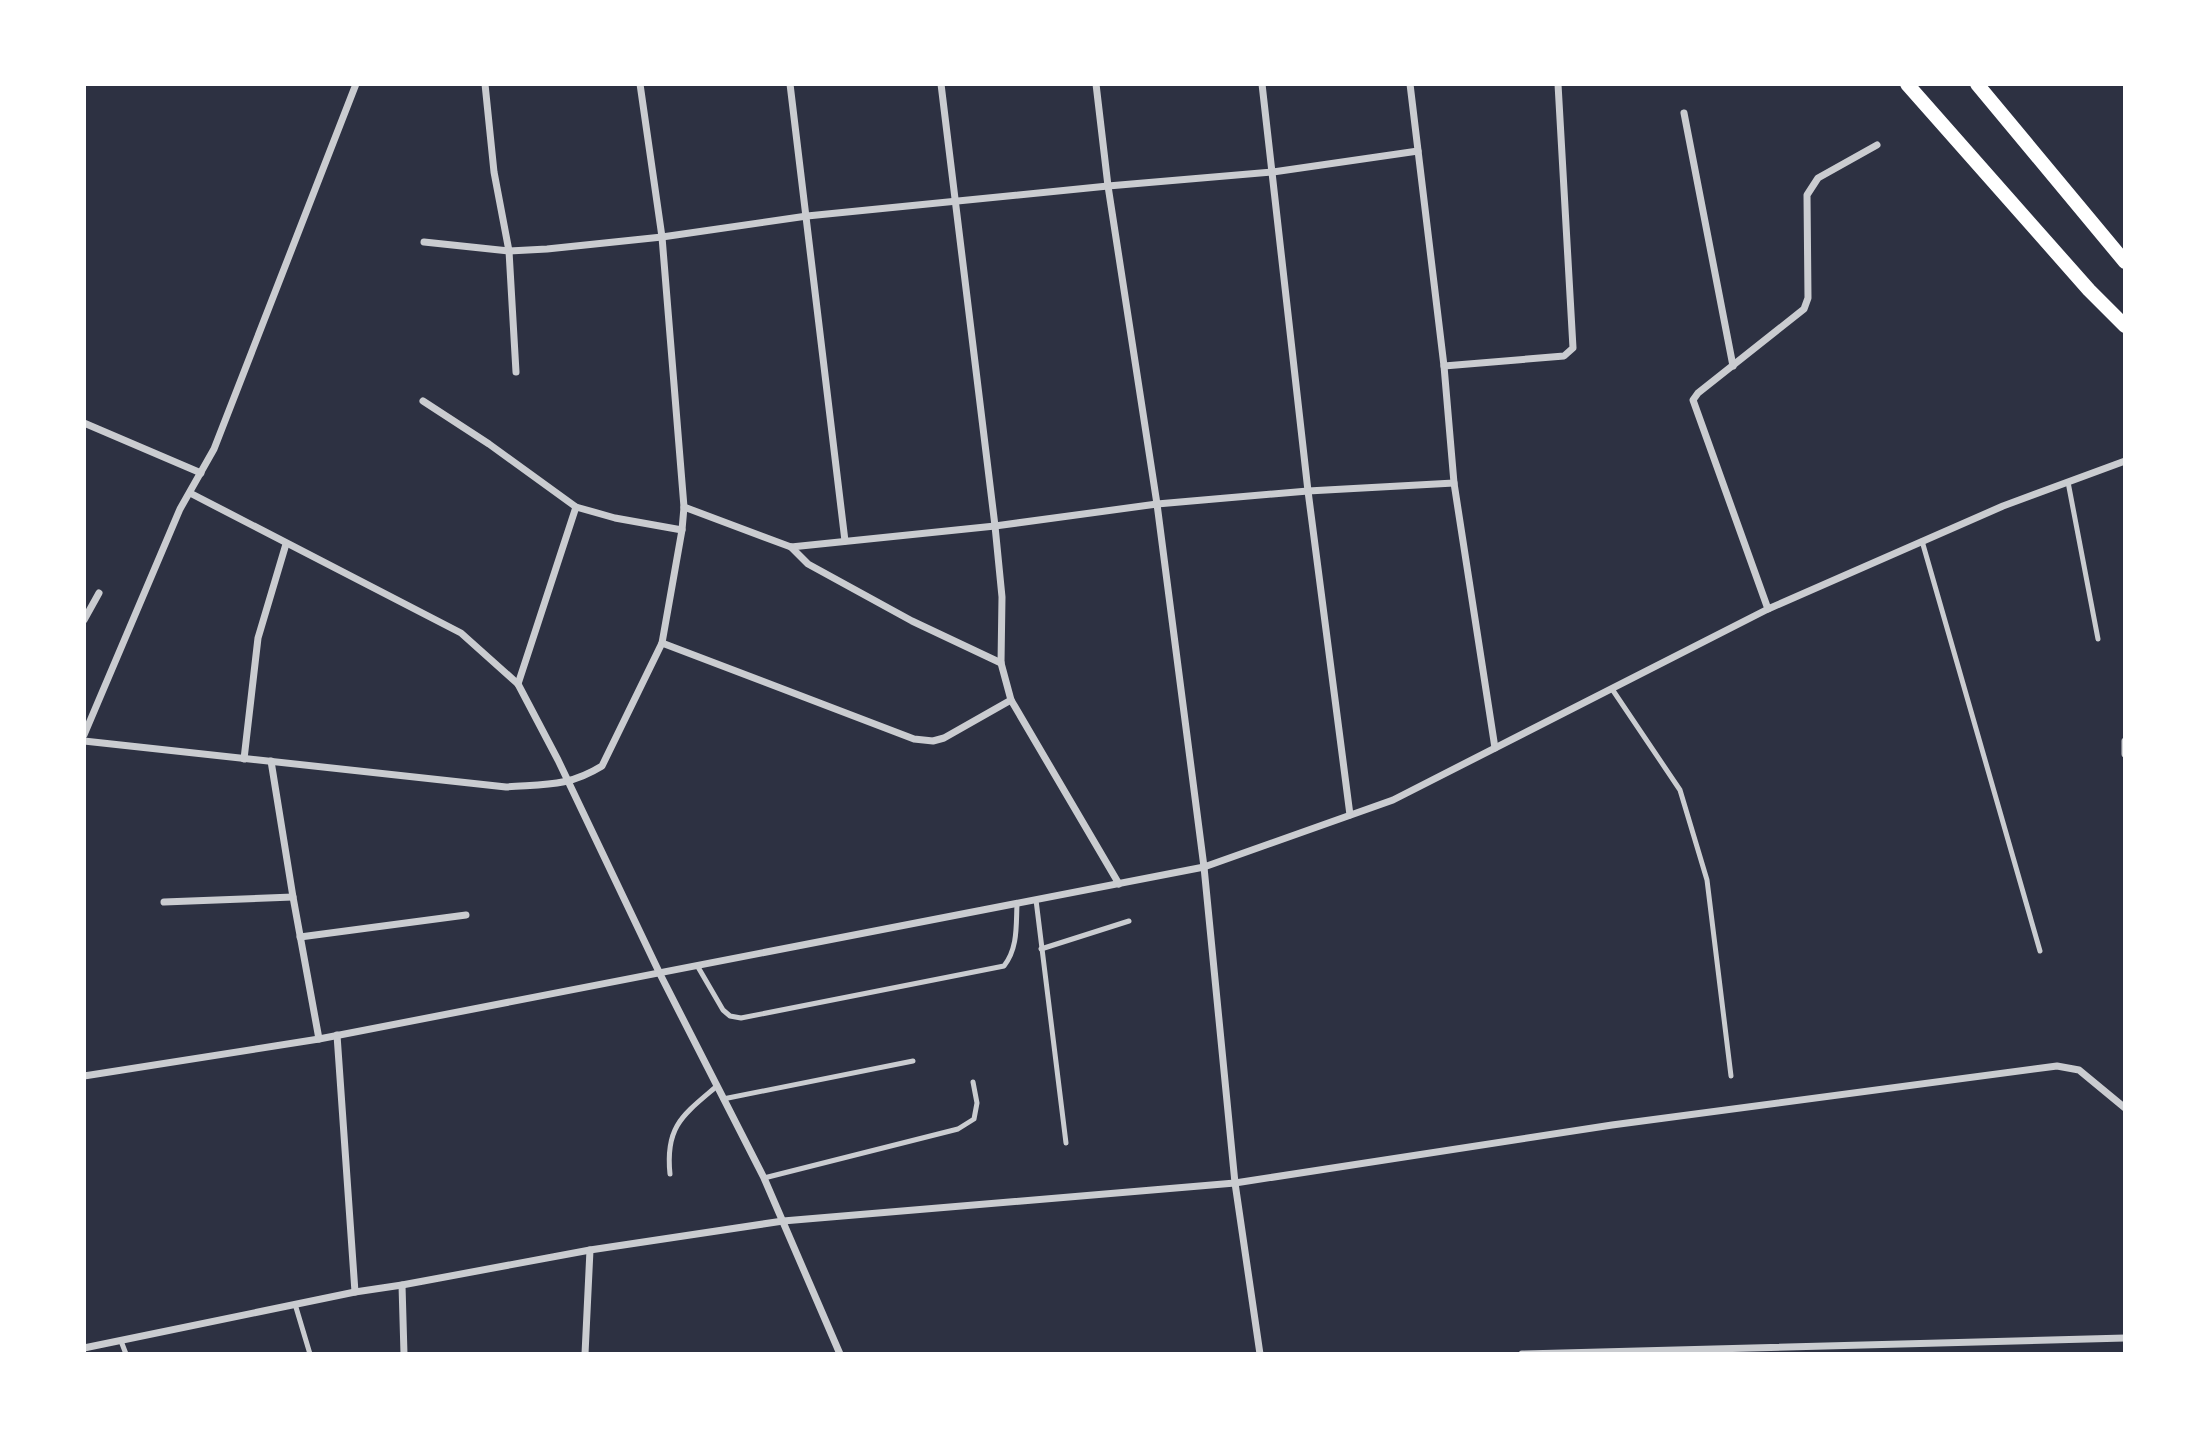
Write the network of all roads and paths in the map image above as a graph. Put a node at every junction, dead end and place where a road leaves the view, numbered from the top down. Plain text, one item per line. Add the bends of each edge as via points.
1 (356, 84) edge
2 (485, 84) edge
3 (640, 84) edge
4 (790, 84) edge
5 (941, 84) edge
6 (1096, 84) edge
7 (1262, 84) edge
8 (1410, 84) edge
9 (1558, 84) edge
10 (1907, 84) edge
11 (1977, 84) edge
12 (1684, 113) dead end
13 (1877, 145) dead end
14 (1418, 151) junction
15 (1273, 172) junction
16 (1108, 186) junction
17 (956, 201) junction
18 (807, 216) junction
19 (662, 237) junction
20 (424, 242) dead end
21 (509, 251) junction
22 (2125, 262) edge
23 (2125, 326) edge
24 (1444, 366) junction
25 (1733, 366) junction
26 (516, 372) dead end
27 (423, 401) dead end
28 (84, 423) edge
29 (2125, 461) edge
30 (201, 473) junction
31 (2068, 482) junction
32 (1454, 483) junction
33 (1308, 491) junction
34 (190, 493) junction
35 (1157, 504) junction
36 (576, 507) junction
37 (684, 507) junction
38 (995, 526) junction
39 (682, 530) junction
40 (845, 541) junction
41 (1922, 541) junction
42 (286, 544) junction
43 (791, 547) junction
44 (99, 593) dead end
45 (1768, 609) junction
46 (84, 620) edge
47 (2098, 639) dead end
48 (662, 643) junction
49 (1001, 663) junction
50 (518, 684) junction
51 (1612, 688) junction
52 (1011, 699) junction
53 (84, 735) edge
54 (84, 741) edge
55 (2125, 741) edge
56 (1495, 748) junction
57 (2125, 754) edge
58 (244, 759) junction
59 (271, 761) junction
60 (569, 783) junction
61 (1350, 814) junction
62 (1204, 867) junction
63 (1119, 884) junction
64 (293, 897) junction
65 (1036, 900) junction
66 (164, 902) dead end
67 (1017, 904) junction
68 (466, 915) dead end
69 (1129, 921) dead end
70 (300, 937) junction
71 (1041, 948) junction
72 (2040, 951) dead end
73 (698, 967) junction
74 (660, 974) junction
75 (337, 1035) junction
76 (319, 1040) junction
77 (913, 1061) dead end
78 (84, 1076) edge
79 (1731, 1076) dead end
80 (972, 1082) dead end
81 (717, 1086) junction
82 (723, 1099) junction
83 (2125, 1108) edge
84 (1066, 1143) dead end
85 (670, 1174) dead end
86 (764, 1178) junction
87 (1235, 1183) junction
88 (783, 1221) junction
89 (590, 1250) junction
90 (402, 1285) junction
91 (355, 1292) junction
92 (295, 1304) junction
93 (2125, 1338) edge
94 (121, 1341) junction
95 (84, 1348) edge
96 (126, 1354) edge
97 (310, 1354) edge
98 (404, 1354) edge
99 (585, 1354) edge
100 (840, 1354) edge
101 (1260, 1354) edge
102 (1522, 1354) edge

1 - 30 street
2 - 21 street via 494,172
3 - 19 street
4 - 18 street
5 - 17 street
6 - 16 street
7 - 15 street
8 - 14 street
9 - 24 street via 1573,348 1564,356
10 - 23 main road
11 - 22 main road
12 - 25 street
13 - 25 street via 1818,178 1807,195 1808,298 1804,309
14 - 15 street
14 - 24 street
15 - 16 street
15 - 33 street
16 - 17 street
16 - 35 street
17 - 18 street
17 - 38 street
18 - 19 street
18 - 40 street
19 - 21 street
19 - 37 street
20 - 21 street
21 - 26 street
24 - 32 street
25 - 45 street via 1693,400
27 - 36 street
28 - 30 street
29 - 31 street
30 - 34 street
31 - 41 street
31 - 47 lane
32 - 33 street
32 - 56 street
33 - 35 street
33 - 61 street
34 - 42 street
34 - 53 street
35 - 38 street
35 - 62 street
36 - 39 street
36 - 50 street
37 - 39 street
37 - 43 street
38 - 40 street
38 - 49 street via 1002,597
39 - 48 street
40 - 43 street
41 - 45 street
41 - 72 lane
42 - 50 street via 461,633
42 - 58 street via 258,638
43 - 49 street via 808,564
44 - 46 street
45 - 51 street
48 - 52 street via 914,739 944,738
48 - 60 street via 602,766
49 - 52 street
50 - 60 street
51 - 56 street
51 - 79 lane via 1680,790 1707,880
52 - 63 street
54 - 58 street
55 - 57 street
56 - 61 street via 1393,800
58 - 59 street
59 - 60 street via 506,787
59 - 64 street
60 - 74 street
61 - 62 street
62 - 63 street
62 - 87 street
63 - 65 street
64 - 66 street
64 - 70 street
65 - 67 street
65 - 71 lane
67 - 73 street
67 - 73 lane via 1013,955 1004,966 965,974 741,1018 723,1010
68 - 70 street
69 - 71 lane
70 - 76 street
71 - 84 lane
73 - 74 street
74 - 75 street
74 - 81 street
75 - 76 street
75 - 91 street
76 - 78 street
77 - 82 lane
80 - 86 lane via 974,1119 958,1129
81 - 82 street
81 - 85 lane via 684,1113 668,1153
82 - 86 street
83 - 87 street via 2079,1070 2057,1066 1612,1125
86 - 88 street
87 - 88 street
87 - 101 street
88 - 89 street
88 - 100 street
89 - 90 street
89 - 99 street
90 - 91 street
90 - 98 street
91 - 92 street
92 - 94 street
92 - 97 lane
93 - 102 street
94 - 95 street
94 - 96 lane

